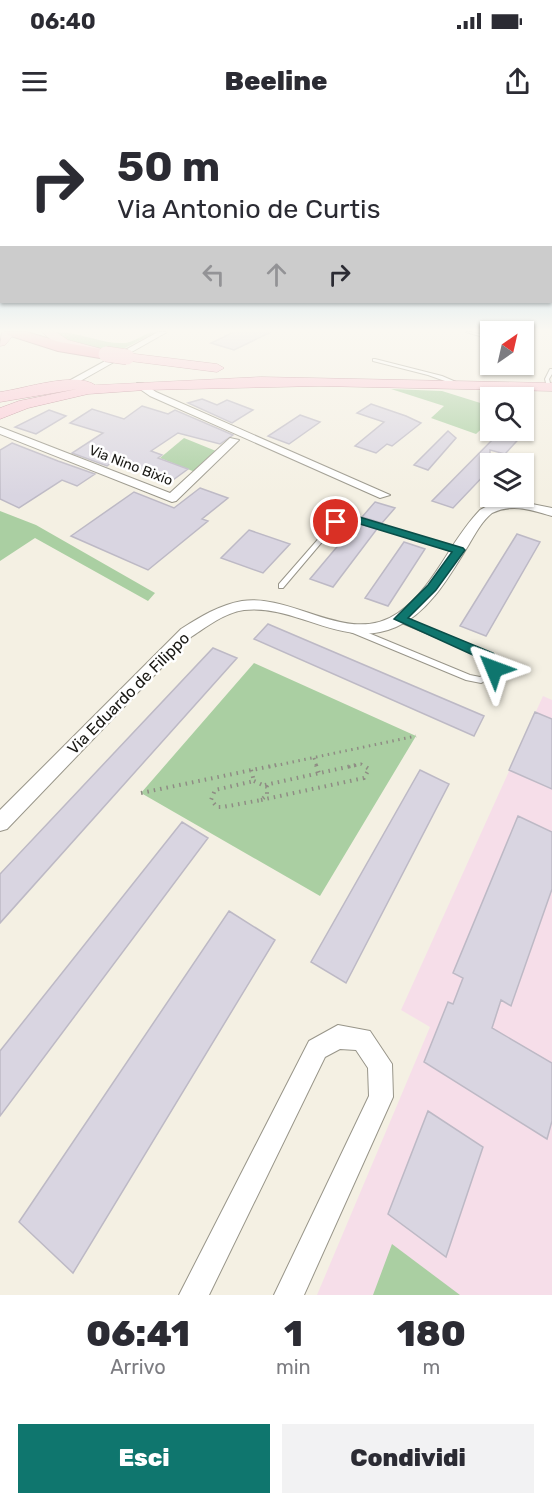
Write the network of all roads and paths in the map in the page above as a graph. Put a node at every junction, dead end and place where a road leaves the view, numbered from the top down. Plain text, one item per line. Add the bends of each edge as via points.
1 (49, 387) edge
2 (86, 387) edge
3 (121, 387) edge
4 (143, 387) edge
5 (87, 390) junction
6 (0, 397) edge
7 (0, 414) edge
8 (0, 430) edge
9 (234, 440) dead end
10 (384, 495) dead end
11 (552, 512) edge
12 (459, 550) junction
13 (281, 586) dead end
14 (400, 619) junction
15 (343, 626) junction
16 (416, 736) dead end
17 (314, 757) junction
18 (251, 770) junction
19 (319, 773) junction
20 (254, 781) junction
21 (265, 785) junction
22 (141, 793) dead end
23 (261, 800) junction
24 (0, 823) edge
25 (194, 1295) edge
26 (290, 1295) edge

1 - 6 main road
2 - 5 main road
3 - 5 main road
4 - 10 street
5 - 7 main road
8 - 9 street, Via Nino Bixio via 172,498
11 - 12 street via 520,504 493,507 483,514
12 - 13 lane via 346,516 336,522
12 - 14 street via 432,588
14 - 15 street, Via Eduardo de Filippo via 382,626
14 - 15 lane via 489,656 493,662 490,675 481,680 469,678
15 - 24 street, Via Eduardo de Filippo via 255,603 235,606 201,622
16 - 17 path
17 - 18 path
17 - 19 path
18 - 20 path
18 - 22 path
19 - 21 path
19 - 23 path via 361,764 369,769 364,778
20 - 21 path
20 - 23 path via 215,790 211,800 216,807
21 - 23 path via 267,795
25 - 26 street via 317,1049 338,1037 362,1039 380,1064 381,1097

